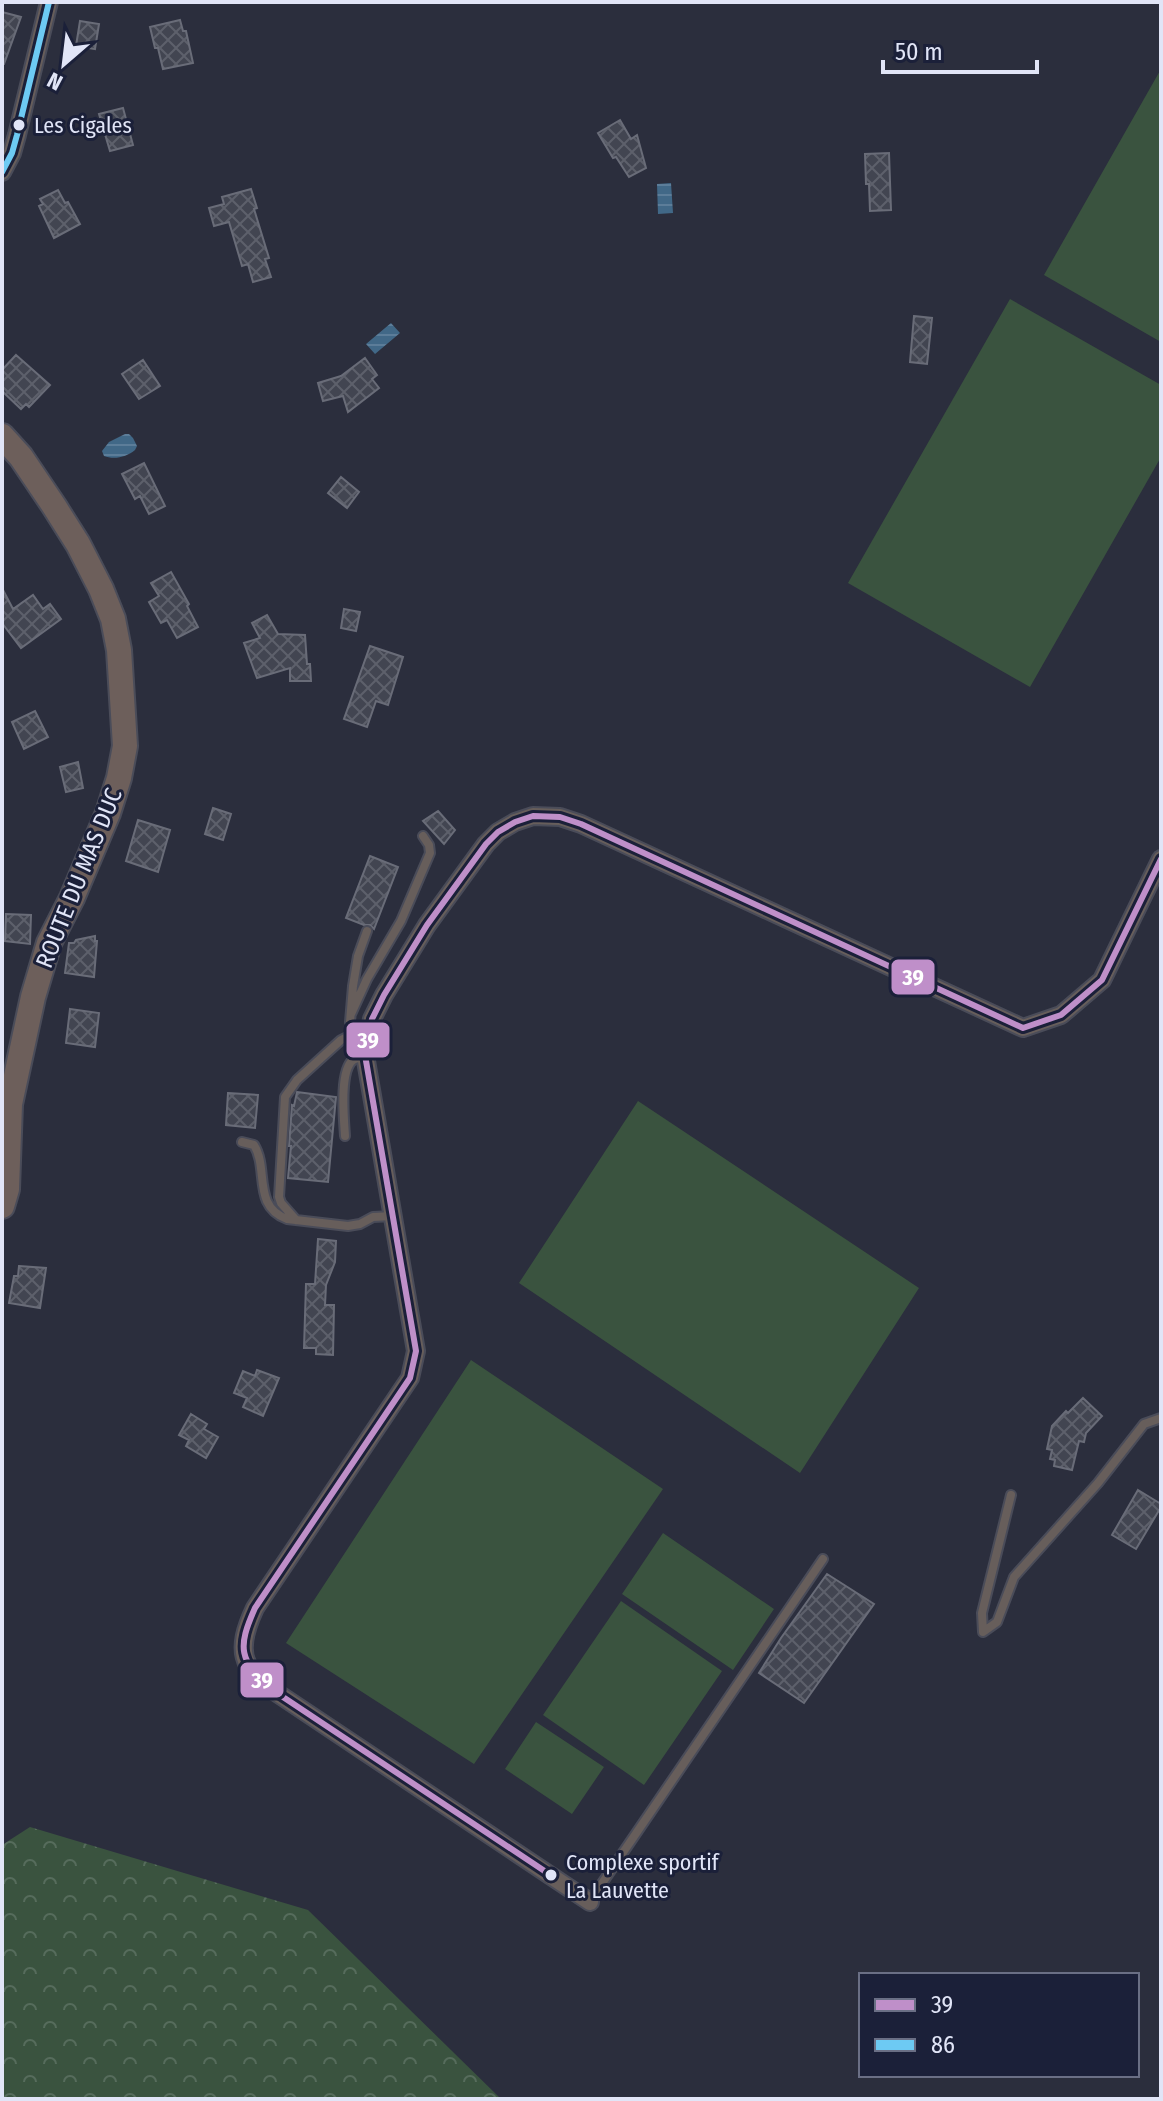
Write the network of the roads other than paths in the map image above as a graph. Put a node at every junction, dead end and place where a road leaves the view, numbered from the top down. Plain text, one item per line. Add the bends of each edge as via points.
1 (49, 2) edge
2 (2, 172) edge
3 (2, 436) edge
4 (423, 836) dead end
5 (1161, 859) edge
6 (367, 931) dead end
7 (351, 1014) junction
8 (367, 1044) junction
9 (345, 1136) dead end
10 (242, 1142) dead end
11 (2, 1206) edge
12 (393, 1216) junction
13 (296, 1220) junction
14 (1161, 1418) edge
15 (1011, 1495) dead end
16 (823, 1559) dead end
17 (590, 1902) joint

1 - 2 street via 17,135
3 - 11 street, ROUTE DU MAS DUC via 70,531 113,619 125,746 108,813 49,943 33,997 10,1104
4 - 7 lane via 430,853
5 - 8 street via 1102,980 1061,1015 1023,1028 581,824 533,816 498,832 469,864 384,995
6 - 7 lane via 358,956
7 - 8 lane via 350,1022
8 - 9 lane via 349,1065 343,1092
8 - 12 street
8 - 13 lane via 349,1036 341,1040 285,1097 279,1197
10 - 13 lane via 258,1152 271,1208
12 - 13 lane via 348,1226
12 - 17 street via 416,1351 410,1378 255,1608 243,1647 247,1665 271,1689
14 - 15 lane via 1144,1424 1014,1577 997,1622 983,1632 982,1613
16 - 17 lane

